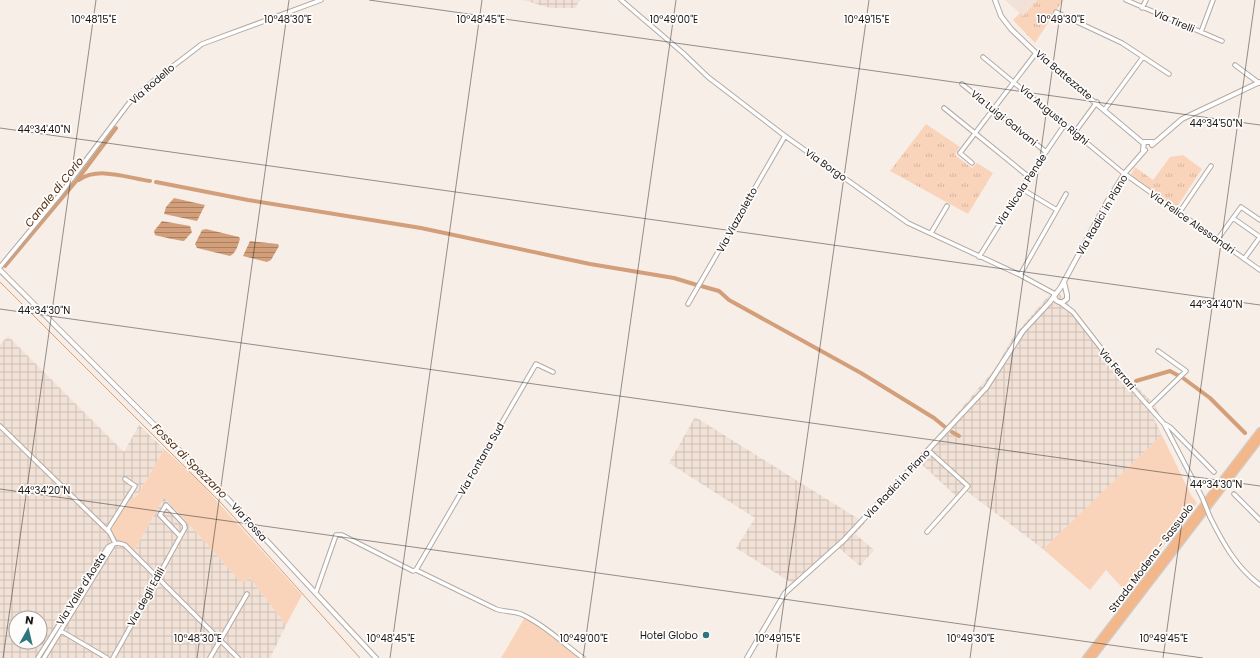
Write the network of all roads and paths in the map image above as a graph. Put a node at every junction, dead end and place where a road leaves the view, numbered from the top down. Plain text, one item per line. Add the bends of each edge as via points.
1 (321, 0) edge
2 (620, 0) edge
3 (995, 0) edge
4 (1126, 0) edge
5 (1146, 0) edge
6 (1213, 0) edge
7 (1142, 8) junction
8 (1056, 12) dead end
9 (1201, 32) junction
10 (1222, 41) dead end
11 (1036, 52) junction
12 (983, 57) dead end
13 (1143, 57) junction
14 (1235, 65) dead end
15 (1169, 74) dead end
16 (1014, 82) junction
17 (1260, 83) edge
18 (962, 84) dead end
19 (1097, 102) junction
20 (944, 108) dead end
21 (993, 108) junction
22 (1105, 109) junction
23 (1065, 124) junction
24 (1074, 132) junction
25 (974, 133) junction
26 (785, 136) junction
27 (1152, 143) junction
28 (1144, 146) junction
29 (1046, 152) junction
30 (972, 163) dead end
31 (1211, 166) dead end
32 (1124, 174) junction
33 (1029, 177) junction
34 (1022, 189) junction
35 (1066, 194) dead end
36 (947, 206) dead end
37 (1057, 210) junction
38 (1179, 213) junction
39 (1233, 218) junction
40 (1260, 220) edge
41 (930, 233) junction
42 (1260, 237) edge
43 (1217, 240) junction
44 (979, 257) junction
45 (1244, 259) junction
46 (0, 269) edge
47 (1260, 270) edge
48 (1020, 275) junction
49 (1064, 281) junction
50 (1055, 293) junction
51 (1067, 295) junction
52 (1060, 302) junction
53 (688, 304) dead end
54 (1046, 307) junction
55 (1073, 312) junction
56 (1158, 351) dead end
57 (553, 372) dead end
58 (1150, 406) junction
59 (1164, 424) junction
60 (0, 426) edge
61 (1260, 431) edge
62 (1260, 439) edge
63 (929, 451) junction
64 (1214, 472) dead end
65 (125, 479) dead end
66 (1234, 494) dead end
67 (1260, 520) edge
68 (927, 532) dead end
69 (110, 533) junction
70 (180, 536) junction
71 (115, 543) junction
72 (416, 570) junction
73 (158, 577) junction
74 (1260, 585) edge
75 (316, 592) junction
76 (247, 594) dead end
77 (61, 631) junction
78 (220, 641) junction
79 (38, 658) edge
80 (44, 658) edge
81 (107, 658) edge
82 (113, 658) edge
83 (210, 658) edge
84 (238, 658) edge
85 (376, 658) edge
86 (583, 658) edge
87 (747, 658) edge
88 (1086, 658) edge
89 (1092, 658) edge

1 - 46 street, Via Rodello via 202,44 151,83 129,103
2 - 26 street, Via Borgo via 708,77
3 - 11 street, Via Battezzate via 1005,23
4 - 7 street, Via Tirelli
5 - 7 street
6 - 9 street
7 - 9 street, Via Tirelli
8 - 13 street via 1122,43
9 - 10 street, Via Tirelli
11 - 16 street
11 - 19 street, Via Battezzate
12 - 16 street, Via Augusto Righi
13 - 15 street
13 - 22 street
14 - 17 street
16 - 21 street
16 - 23 street, Via Augusto Righi
17 - 27 street, Via Radici in Piano via 1182,119
18 - 21 street, Via Luigi Galvani
19 - 22 street, Via Battezzate
19 - 24 street
20 - 25 street
21 - 25 street
21 - 29 street, Via Luigi Galvani
22 - 28 street, Via Battezzate
23 - 24 street, Via Augusto Righi
23 - 29 street, Via Nicola Pende
24 - 32 street, Via Augusto Righi
25 - 30 street via 960,153
25 - 33 street
26 - 41 street, Via Borgo via 908,222
26 - 53 street, Via Viazzoletto
27 - 28 street
27 - 28 street, Via Radici in Piano via 1150,149
28 - 32 street, Via Radici in Piano
29 - 33 street, Via Nicola Pende
31 - 38 street
32 - 38 street, Via Felice Alessandri
32 - 49 street, Via Radici in Piano
33 - 34 street, Via Nicola Pende
34 - 37 street
34 - 44 street, Via Nicola Pende
35 - 37 street
36 - 41 street
37 - 48 street
38 - 43 street, Via Felice Alessandri
39 - 40 street via 1241,207
39 - 42 street
39 - 43 street
41 - 44 street, Via Borgo
42 - 45 street
43 - 45 street, Via Felice Alessandri
44 - 48 street, Via Borgo
45 - 47 street, Via Felice Alessandri
46 - 75 street, Via Fossa via 223,493
48 - 50 street, Via Borgo
49 - 50 street, Via Radici in Piano
49 - 51 street
50 - 51 street via 1062,289
50 - 52 street
50 - 54 street, Via Radici in Piano
51 - 52 street, Via Radici in Piano via 1066,301
51 - 55 street, Via Ferrari
52 - 54 street, Via Radici in Piano
52 - 55 street, Via Ferrari
54 - 63 street, Via Radici in Piano via 1023,331 986,388
55 - 58 street, Via Ferrari via 1128,383
56 - 58 street via 1186,371
57 - 72 street, Via Fontana Sud via 536,364
58 - 59 street, Via Ferrari
59 - 64 street, Via Ferrari
59 - 74 street, Via Ferrari, bridge via 1224,544 1235,561
60 - 69 street
61 - 88 highway, Strada Modena - Sassuolo
62 - 89 highway, Strada Modena - Sassuolo
63 - 68 street via 968,486
63 - 87 street, Via Radici in Piano via 844,540 785,593
65 - 69 street via 135,486 108,529
66 - 67 street
69 - 71 street
70 - 70 street, Via degli Edili via 185,528 184,524 166,505 160,515
70 - 73 street, Via degli Edili
71 - 73 street via 125,545
71 - 77 street, Via Valle d'Aosta
71 - 79 street, Via Valle d'Aosta via 108,547
72 - 75 street via 413,571 336,534
72 - 86 street via 496,609 519,613 535,621
73 - 78 street
73 - 82 street, Via degli Edili
75 - 85 street, Via Fossa
76 - 78 street
77 - 80 street, Via Valle d'Aosta
77 - 81 street
78 - 83 street
78 - 84 street

